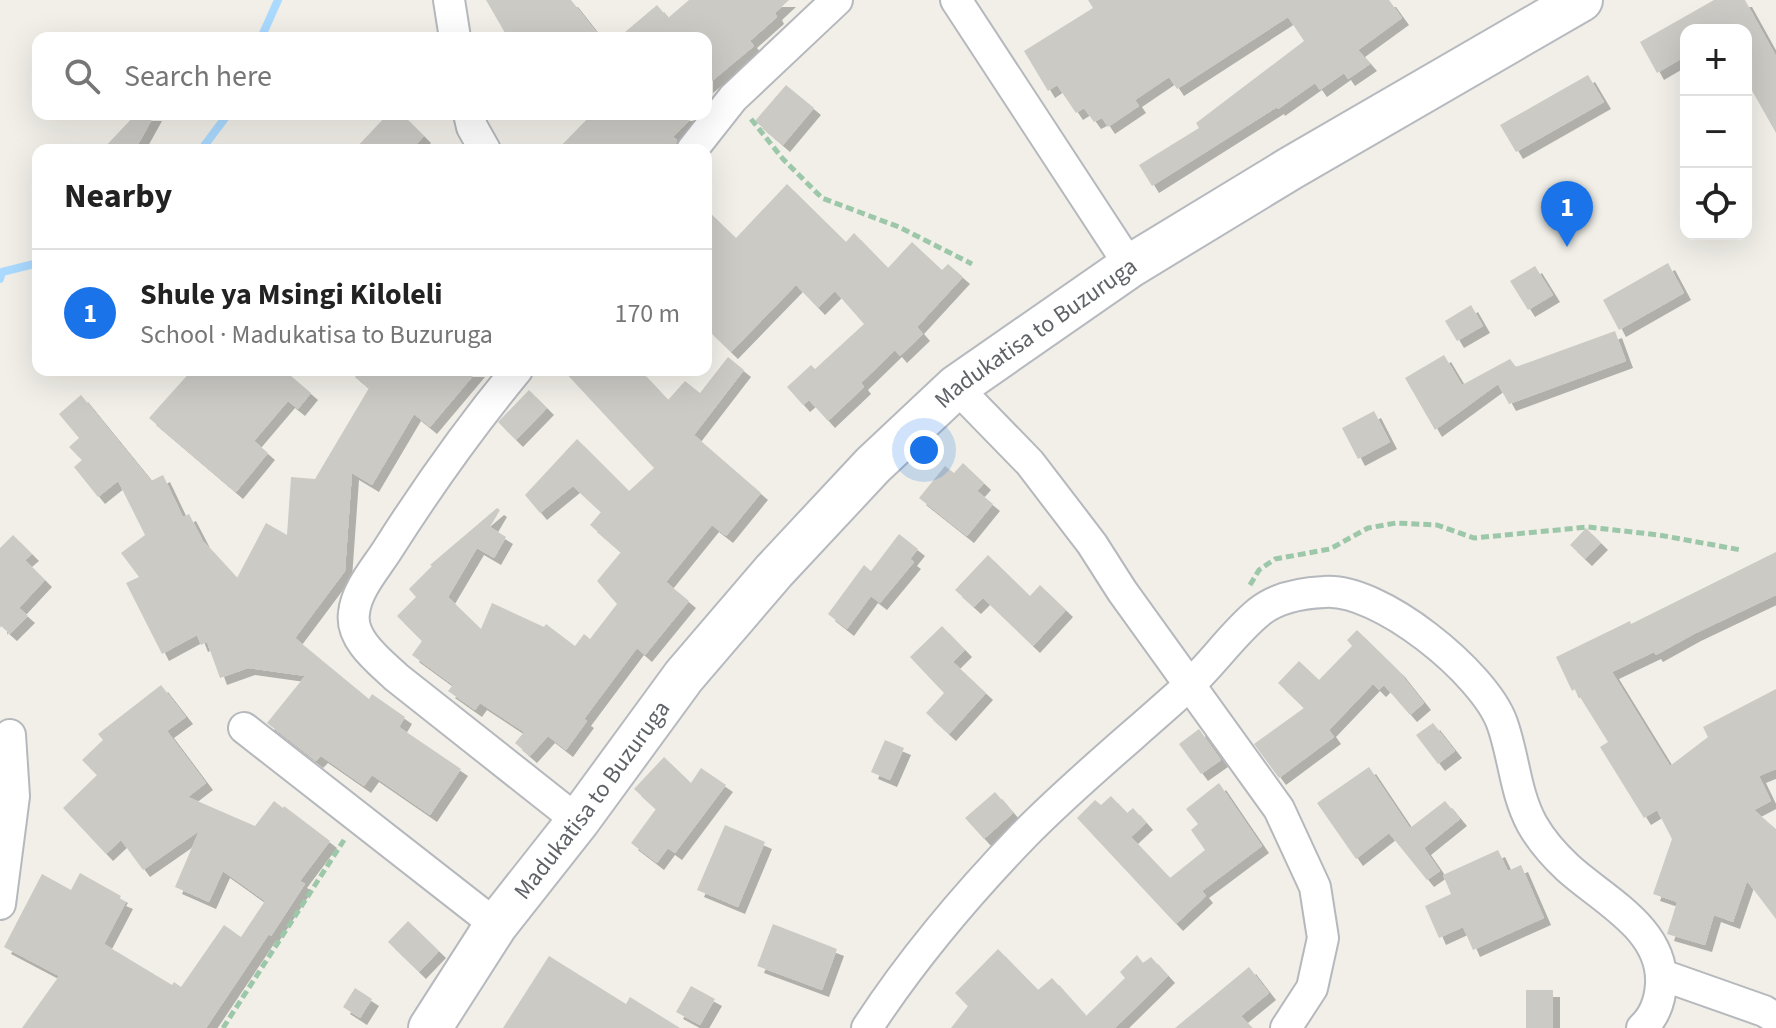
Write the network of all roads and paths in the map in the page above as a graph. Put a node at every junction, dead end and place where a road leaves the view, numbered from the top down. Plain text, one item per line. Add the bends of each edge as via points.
1 (837, 0) edge
2 (956, 0) edge
3 (1581, 0) edge
4 (451, 3) edge
5 (454, 32) edge
6 (733, 98) junction
7 (470, 120) edge
8 (482, 144) edge
9 (697, 144) edge
10 (972, 264) dead end
11 (1130, 266) junction
12 (512, 376) edge
13 (956, 387) junction
14 (1741, 550) dead end
15 (1242, 630) junction
16 (1190, 685) junction
17 (244, 728) dead end
18 (10, 735) dead end
19 (359, 818) junction
20 (578, 821) junction
21 (1, 889) edge
22 (496, 925) junction
23 (1662, 975) junction
24 (1776, 1018) edge
25 (223, 1028) edge
26 (430, 1028) edge
27 (867, 1028) edge
28 (1286, 1028) edge
29 (1642, 1028) edge

1 - 6 street
2 - 11 street
3 - 11 main road, Madukatisa to Buzuruga
4 - 5 street
6 - 9 street
6 - 10 path via 822,198 899,227
7 - 8 street
11 - 13 main road, Madukatisa to Buzuruga
12 - 20 street via 429,486 362,590 353,614 358,636 396,677
13 - 16 street via 1030,463
13 - 20 main road, Madukatisa to Buzuruga via 873,465 774,571 684,676
14 - 15 path via 1588,527 1474,538 1437,525 1396,523 1368,528 1330,549 1275,559 1259,570 1250,584
15 - 16 street
15 - 23 street via 1281,600 1325,591 1378,605 1426,636 1487,693 1502,722 1522,800 1540,835 1568,868 1644,935
16 - 27 street via 1025,835 895,985
16 - 28 street via 1279,809 1315,887 1323,938 1312,988
17 - 19 street
18 - 21 street via 14,796
19 - 22 street
19 - 25 path
20 - 22 main road, Madukatisa to Buzuruga
22 - 26 main road, Madukatisa to Buzuruga
23 - 24 street
23 - 29 street via 1660,1000

